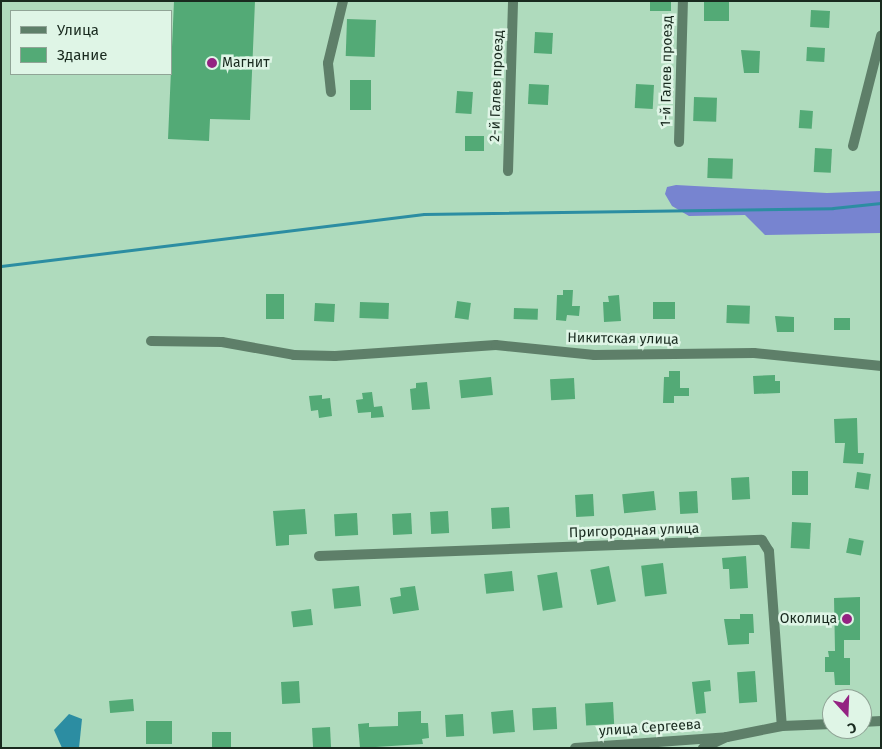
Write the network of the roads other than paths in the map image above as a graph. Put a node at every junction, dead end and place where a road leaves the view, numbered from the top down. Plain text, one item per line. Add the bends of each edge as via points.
1 (343, 1) edge
2 (513, 1) edge
3 (683, 1) edge
4 (881, 36) edge
5 (331, 92) dead end
6 (680, 142) dead end
7 (853, 146) dead end
8 (508, 171) dead end
9 (151, 341) dead end
10 (881, 366) edge
11 (319, 556) dead end
12 (822, 724) edge
13 (782, 726) junction
14 (727, 737) junction
15 (575, 748) edge
16 (703, 748) edge

1 - 5 street via 328,63
2 - 8 street, 2-й Галев проезд
3 - 6 street, 1-й Галев проезд
4 - 7 street
9 - 10 street, Никитская улица via 222,342 294,355 335,356 496,345 594,355 754,353
11 - 13 street, Пригородная улица via 762,540 769,551
12 - 13 street
13 - 14 street
14 - 15 street, улица Сергеева
14 - 16 street

